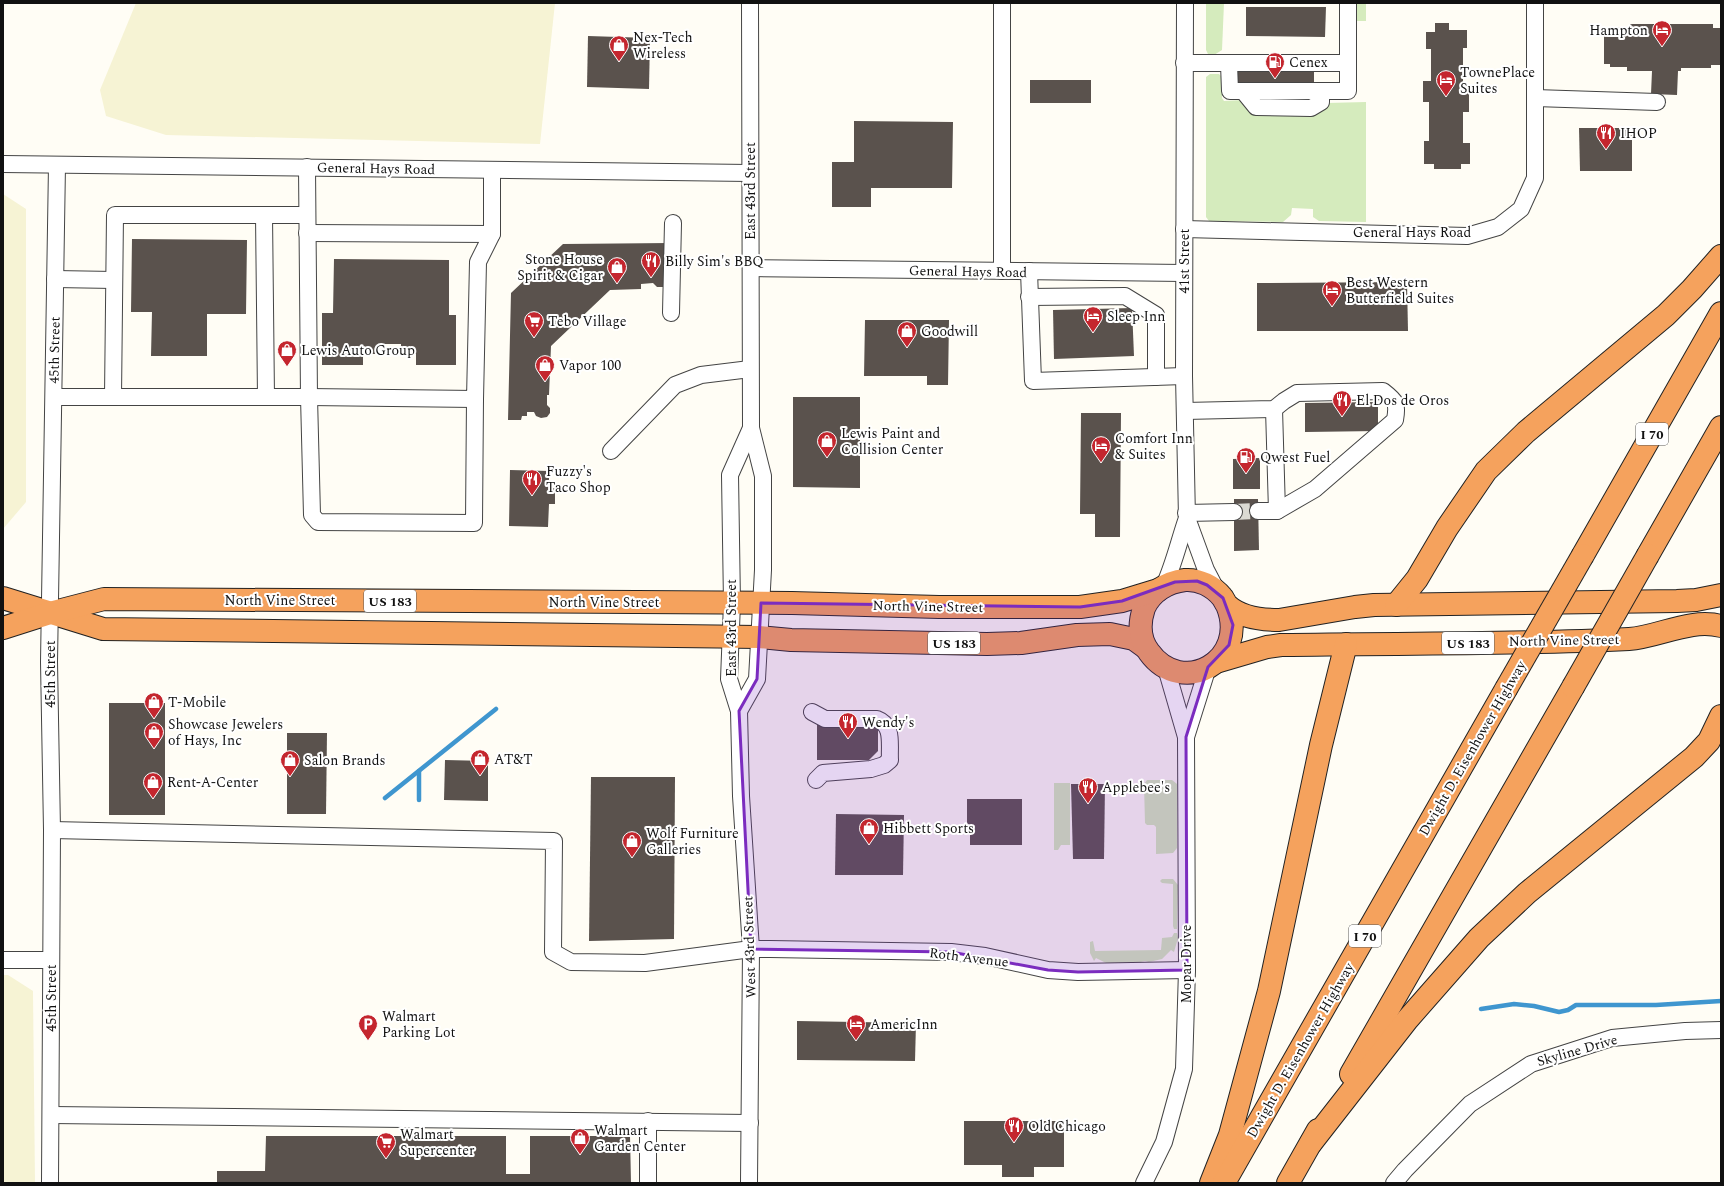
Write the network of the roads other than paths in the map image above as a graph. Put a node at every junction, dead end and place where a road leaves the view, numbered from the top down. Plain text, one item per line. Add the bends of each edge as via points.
1 (750, 3) edge
2 (1002, 3) edge
3 (1185, 3) edge
4 (1348, 3) edge
5 (1535, 3) edge
6 (1184, 63) junction
7 (1348, 63) junction
8 (1230, 64) junction
9 (1535, 98) junction
10 (1657, 102) dead end
11 (3, 164) edge
12 (57, 164) junction
13 (307, 167) junction
14 (492, 171) junction
15 (750, 173) junction
16 (264, 215) junction
17 (307, 215) junction
18 (673, 223) dead end
19 (1184, 229) junction
20 (307, 233) junction
21 (492, 234) junction
22 (1721, 256) edge
23 (751, 268) junction
24 (1002, 271) junction
25 (1029, 272) junction
26 (1184, 273) junction
27 (56, 279) junction
28 (114, 280) junction
29 (1030, 297) junction
30 (671, 313) dead end
31 (1721, 313) edge
32 (750, 369) junction
33 (1184, 376) junction
34 (1156, 377) junction
35 (54, 397) junction
36 (112, 397) junction
37 (266, 397) junction
38 (309, 397) junction
39 (475, 399) junction
40 (1274, 409) junction
41 (1185, 410) junction
42 (1721, 427) edge
43 (751, 428) junction
44 (611, 451) dead end
45 (1258, 511) tunnel mouth
46 (1277, 511) junction
47 (1234, 512) tunnel mouth
48 (1187, 516) junction
49 (1161, 588) junction
50 (1721, 595) edge
51 (3, 598) edge
52 (1222, 598) junction
53 (732, 602) junction
54 (761, 602) junction
55 (1396, 605) junction
56 (50, 613) junction
57 (1721, 626) edge
58 (3, 628) edge
59 (730, 637) junction
60 (759, 638) junction
61 (1346, 644) junction
62 (1145, 647) junction
63 (1212, 665) junction
64 (1166, 668) junction
65 (739, 711) junction
66 (812, 712) dead end
67 (1721, 716) edge
68 (1186, 737) junction
69 (816, 780) dead end
70 (52, 830) junction
71 (751, 949) junction
72 (3, 960) edge
73 (51, 960) junction
74 (1187, 970) junction
75 (1721, 1030) edge
76 (51, 1115) junction
77 (648, 1121) junction
78 (750, 1122) junction
79 (1311, 1143) junction
80 (50, 1183) edge
81 (648, 1183) edge
82 (749, 1183) edge
83 (1144, 1183) edge
84 (1211, 1183) edge
85 (1224, 1183) edge
86 (1288, 1183) edge
87 (1394, 1183) edge

1 - 15 street, East 43rd Street
2 - 24 street
3 - 6 street, 41st Street
4 - 7 street
5 - 9 street, General Hays Road
6 - 8 street
6 - 19 street, 41st Street
7 - 8 street
7 - 8 street via 1348,91 1230,91
9 - 10 street
9 - 19 street, General Hays Road via 1535,178 1521,208 1498,227 1467,236
11 - 12 street, General Hays Road
12 - 13 street, General Hays Road
12 - 27 street, 45th Street
13 - 14 street, General Hays Road
13 - 17 street
14 - 15 street, General Hays Road
14 - 21 street
15 - 23 street, East 43rd Street
16 - 17 street
16 - 28 street via 115,215
16 - 37 street
17 - 20 street
18 - 30 street
19 - 26 street, 41st Street
20 - 21 street
20 - 38 street
21 - 39 street via 478,262
22 - 55 highway via 1666,315 1526,432 1486,471 1447,528 1417,579
23 - 24 street, General Hays Road
23 - 32 street, East 43rd Street
24 - 25 street, General Hays Road
25 - 26 street, General Hays Road
25 - 29 street
26 - 33 street, 41st Street
27 - 28 street
27 - 35 street, 45th Street
28 - 36 street
29 - 34 street via 1125,296 1156,316
29 - 34 street via 1033,381
31 - 85 highway, Dwight D. Eisenhower Highway / I 70, bridge
32 - 43 street, East 43rd Street
32 - 44 street via 701,375 675,385
33 - 34 street
33 - 41 street, 41st Street
35 - 36 street
35 - 56 street, 45th Street
36 - 37 street
37 - 38 street
38 - 39 street
38 - 39 street via 312,515 318,522 474,523
40 - 41 street
40 - 46 street
40 - 46 street via 1297,393 1382,391 1394,399 1397,409 1395,420 1315,489
41 - 48 street, 41st Street
42 - 79 highway, bridge
43 - 53 street, East 43rd Street via 730,475
43 - 54 street, East 43rd Street via 763,476
45 - 46 street
47 - 48 street
48 - 49 street, 41st Street via 1173,566
48 - 52 street, 41st Street via 1206,570
49 - 52 highway via 1175,582 1197,581 1208,585
49 - 54 highway, North Vine Street / US 183 via 1122,601 1080,607 939,607
49 - 62 highway via 1151,597 1142,616 1142,637
50 - 55 highway via 1677,601
51 - 56 highway, US 183
52 - 55 highway via 1244,615 1266,620 1355,607
52 - 63 highway via 1231,615 1232,635 1223,654
53 - 54 highway, North Vine Street / US 183
53 - 56 highway, North Vine Street / US 183 via 104,599
53 - 59 street, East 43rd Street
54 - 60 street, East 43rd Street
56 - 58 highway, North Vine Street / US 183
56 - 59 highway, US 183 via 103,629
56 - 70 street, 45th Street
57 - 61 highway, North Vine Street / US 183 via 1689,626 1631,639
59 - 60 highway, US 183
59 - 65 street, East 43rd Street via 729,679
60 - 62 highway, US 183 via 987,644 1110,634 1134,639
60 - 65 street, East 43rd Street via 757,679
61 - 63 highway, North Vine Street / US 183 via 1282,645
61 - 84 highway via 1321,745 1269,991 1230,1135
62 - 64 highway via 1154,659
63 - 64 highway via 1195,672 1180,672
63 - 68 street, Mopar Drive
64 - 68 street, Mopar Drive
65 - 71 street, West 43rd Street via 741,796
66 - 69 street via 825,719 877,720 884,722 889,728 890,760 884,765 871,769 823,773
67 - 79 highway via 1708,741 1694,757 1527,893 1479,938 1407,1020
68 - 74 street, Mopar Drive
70 - 71 street, Roth Avenue via 554,841 553,952 570,962 646,963
70 - 73 street, 45th Street
71 - 74 street, Roth Avenue via 951,952 985,956 1048,970
71 - 78 street, West 43rd Street
72 - 73 street
73 - 76 street, 45th Street
74 - 83 street, Mopar Drive via 1184,1069 1164,1142
75 - 87 street, Skyline Drive via 1612,1038 1531,1064 1470,1104
76 - 77 street
76 - 80 street, 45th Street
77 - 78 street
77 - 81 street
78 - 82 street, West 43rd Street
79 - 86 highway

